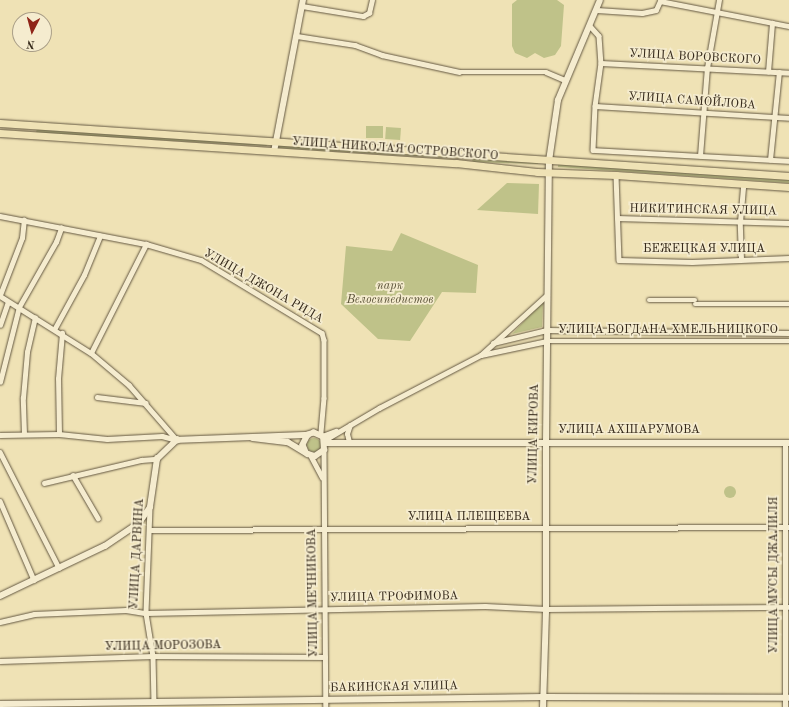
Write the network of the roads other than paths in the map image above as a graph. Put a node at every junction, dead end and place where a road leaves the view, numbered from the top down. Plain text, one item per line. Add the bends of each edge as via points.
1 (372, 0) edge
2 (600, 0) edge
3 (660, 0) edge
4 (719, 0) edge
5 (302, 3) edge
6 (597, 10) junction
7 (716, 13) junction
8 (772, 23) junction
9 (590, 26) junction
10 (789, 26) edge
11 (298, 36) junction
12 (601, 63) junction
13 (707, 68) junction
14 (768, 72) junction
15 (779, 72) junction
16 (789, 73) edge
17 (565, 80) junction
18 (595, 106) junction
19 (703, 113) junction
20 (775, 117) junction
21 (789, 118) edge
22 (0, 123) edge
23 (20, 125) junction
24 (0, 133) edge
25 (19, 135) junction
26 (276, 143) junction
27 (274, 152) junction
28 (458, 153) junction
29 (700, 156) junction
30 (770, 160) junction
31 (549, 161) junction
32 (789, 161) edge
33 (456, 163) junction
34 (549, 172) junction
35 (616, 175) junction
36 (789, 176) edge
37 (743, 184) junction
38 (789, 187) edge
39 (0, 216) edge
40 (617, 218) junction
41 (24, 220) junction
42 (740, 222) junction
43 (789, 223) edge
44 (61, 228) junction
45 (100, 236) junction
46 (146, 244) junction
47 (789, 258) edge
48 (741, 259) junction
49 (0, 295) edge
50 (547, 295) junction
51 (649, 300) dead end
52 (8, 302) junction
53 (789, 304) edge
54 (19, 307) junction
55 (35, 318) junction
56 (0, 325) edge
57 (55, 328) junction
58 (547, 330) junction
59 (62, 333) junction
60 (789, 333) edge
61 (547, 341) junction
62 (789, 341) edge
63 (493, 343) junction
64 (91, 353) junction
65 (482, 355) junction
66 (0, 382) edge
67 (97, 397) dead end
68 (146, 403) junction
69 (350, 425) junction
70 (24, 434) junction
71 (59, 434) junction
72 (0, 435) edge
73 (308, 435) junction
74 (243, 437) junction
75 (323, 438) junction
76 (177, 440) junction
77 (349, 442) junction
78 (546, 442) junction
79 (787, 443) edge
80 (324, 450) junction
81 (0, 452) edge
82 (308, 454) junction
83 (157, 460) junction
84 (73, 475) junction
85 (323, 478) junction
86 (44, 483) dead end
87 (0, 501) edge
88 (150, 507) junction
89 (98, 518) dead end
90 (787, 527) edge
91 (323, 528) junction
92 (545, 528) junction
93 (149, 530) junction
94 (59, 568) junction
95 (34, 580) junction
96 (0, 596) edge
97 (786, 608) edge
98 (546, 609) junction
99 (324, 610) junction
100 (146, 613) junction
101 (0, 622) edge
102 (153, 656) junction
103 (325, 657) junction
104 (0, 661) edge
105 (543, 697) junction
106 (787, 698) edge
107 (326, 700) junction
108 (154, 702) junction
109 (0, 704) edge
110 (130, 705) edge
111 (326, 707) edge
112 (543, 707) edge
113 (785, 707) edge

1 - 5 street via 369,13 363,16
2 - 6 main road, УЛИЦА КИРОВА
3 - 6 street via 656,10 642,13
3 - 7 street
4 - 7 street
5 - 11 street
6 - 9 main road, УЛИЦА КИРОВА
7 - 8 street
7 - 13 street
8 - 10 street
8 - 14 street
9 - 12 street via 599,36
9 - 17 main road, УЛИЦА КИРОВА
11 - 17 street via 355,45 382,55 460,72 546,72
11 - 26 street
12 - 13 street, УЛИЦА ВОРОВСКОГО
12 - 18 street
13 - 14 street, УЛИЦА ВОРОВСКОГО
13 - 19 street
14 - 15 street, УЛИЦА ВОРОВСКОГО
15 - 16 street, УЛИЦА ВОРОВСКОГО
15 - 20 street
17 - 31 main road, УЛИЦА КИРОВА via 553,122
18 - 19 street, УЛИЦА САМОЙЛОВА
18 - 29 street via 593,150
19 - 20 street, УЛИЦА САМОЙЛОВА
19 - 29 street
20 - 21 street, УЛИЦА САМОЙЛОВА
20 - 30 street
22 - 23 main road, УЛИЦА НИКОЛАЯ ОСТРОВСКОГО
23 - 25 main road
23 - 26 main road, УЛИЦА НИКОЛАЯ ОСТРОВСКОГО
24 - 25 main road, УЛИЦА НИКОЛАЯ ОСТРОВСКОГО
25 - 27 main road, УЛИЦА НИКОЛАЯ ОСТРОВСКОГО
26 - 27 street
26 - 28 main road, УЛИЦА НИКОЛАЯ ОСТРОВСКОГО
27 - 33 main road, УЛИЦА НИКОЛАЯ ОСТРОВСКОГО
28 - 31 main road, УЛИЦА НИКОЛАЯ ОСТРОВСКОГО
28 - 33 main road
29 - 30 street
30 - 32 street
31 - 34 main road, УЛИЦА КИРОВА
31 - 36 main road, УЛИЦА НИКОЛАЯ ОСТРОВСКОГО
33 - 34 main road, УЛИЦА НИКОЛАЯ ОСТРОВСКОГО
34 - 35 main road, УЛИЦА НИКОЛАЯ ОСТРОВСКОГО
34 - 50 main road, УЛИЦА КИРОВА
35 - 37 main road, УЛИЦА НИКОЛАЯ ОСТРОВСКОГО
35 - 40 street
37 - 38 main road, УЛИЦА НИКОЛАЯ ОСТРОВСКОГО
37 - 42 street
39 - 41 street, УЛИЦА ДЖОНА РИДА
40 - 42 street, НИКИТИНСКАЯ УЛИЦА
40 - 48 street, БЕЖЕЦКАЯ УЛИЦА via 619,260 692,262
41 - 44 street, УЛИЦА ДЖОНА РИДА
41 - 49 street via 22,238
42 - 43 street, НИКИТИНСКАЯ УЛИЦА
42 - 48 street
44 - 45 street, УЛИЦА ДЖОНА РИДА
44 - 54 street via 56,242
45 - 46 street, УЛИЦА ДЖОНА РИДА
45 - 57 street via 84,275
46 - 64 street
46 - 75 street, УЛИЦА ДЖОНА РИДА via 201,260 322,333
47 - 48 street, БЕЖЕЦКАЯ УЛИЦА
49 - 52 street
50 - 58 main road, УЛИЦА КИРОВА
50 - 63 street
51 - 53 street
52 - 54 street
52 - 56 street
54 - 55 street
54 - 66 street
55 - 57 street
55 - 70 street via 27,360
57 - 59 street
58 - 60 street, УЛИЦА БОГДАНА ХМЕЛЬНИЦКОГО
58 - 61 main road, УЛИЦА КИРОВА
58 - 63 street, УЛИЦА БОГДАНА ХМЕЛЬНИЦКОГО
59 - 64 street
59 - 71 street via 58,379
61 - 62 street, УЛИЦА БОГДАНА ХМЕЛЬНИЦКОГО
61 - 65 street, УЛИЦА БОГДАНА ХМЕЛЬНИЦКОГО
61 - 78 main road, УЛИЦА КИРОВА
63 - 65 street
64 - 68 street
65 - 69 street
67 - 68 street
68 - 76 street
69 - 75 street
69 - 77 street via 347,434
70 - 71 street
70 - 72 street
71 - 76 street via 107,439 162,436
73 - 74 street
73 - 75 street
73 - 82 street via 302,445
74 - 76 street
74 - 82 street via 288,442
75 - 77 street, УЛИЦА АХШАРУМОВА
75 - 80 street
76 - 83 street
77 - 78 street, УЛИЦА АХШАРУМОВА
78 - 79 street, УЛИЦА АХШАРУМОВА
78 - 92 main road, УЛИЦА КИРОВА
79 - 90 street, УЛИЦА МУСЫ ДЖАЛИЛЯ
80 - 82 street via 318,455
80 - 85 street, УЛИЦА МЕЧНИКОВА
81 - 94 street
82 - 85 street, УЛИЦА МЕЧНИКОВА
83 - 84 street via 141,460
83 - 88 street, УЛИЦА ДАРВИНА
84 - 86 street
84 - 89 street
85 - 91 street, УЛИЦА МЕЧНИКОВА
87 - 95 street
88 - 93 street, УЛИЦА ДАРВИНА
88 - 94 street via 139,523 106,546
90 - 92 street, УЛИЦА ПЛЕЩЕЕВА
90 - 97 street, УЛИЦА МУСЫ ДЖАЛИЛЯ
91 - 92 street, УЛИЦА ПЛЕЩЕЕВА
91 - 93 street, УЛИЦА ПЛЕЩЕЕВА
91 - 99 street, УЛИЦА МЕЧНИКОВА
92 - 98 main road, УЛИЦА КИРОВА
93 - 100 street, УЛИЦА ДАРВИНА
94 - 95 street
95 - 96 street
97 - 98 street, УЛИЦА ТРОФИМОВА
97 - 106 street, УЛИЦА МУСЫ ДЖАЛИЛЯ
98 - 99 street, УЛИЦА ТРОФИМОВА via 485,606
98 - 105 main road, УЛИЦА КИРОВА
99 - 100 street, УЛИЦА ТРОФИМОВА
99 - 103 street, УЛИЦА МЕЧНИКОВА
100 - 101 street, УЛИЦА ТРОФИМОВА via 126,610 42,614
100 - 102 street, УЛИЦА ДАРВИНА
102 - 103 street, УЛИЦА МОРОЗОВА
102 - 104 street, УЛИЦА МОРОЗОВА
102 - 108 street, УЛИЦА ДАРВИНА
103 - 107 street, УЛИЦА МЕЧНИКОВА
105 - 106 main road, БАКИНСКАЯ УЛИЦА
105 - 107 main road, БАКИНСКАЯ УЛИЦА
105 - 112 main road, УЛИЦА КИРОВА
106 - 113 street, УЛИЦА МУСЫ ДЖАЛИЛЯ
107 - 108 main road, БАКИНСКАЯ УЛИЦА
107 - 111 street, УЛИЦА МЕЧНИКОВА
108 - 110 main road, БАКИНСКАЯ УЛИЦА
109 - 110 main road, БАКИНСКАЯ УЛИЦА

